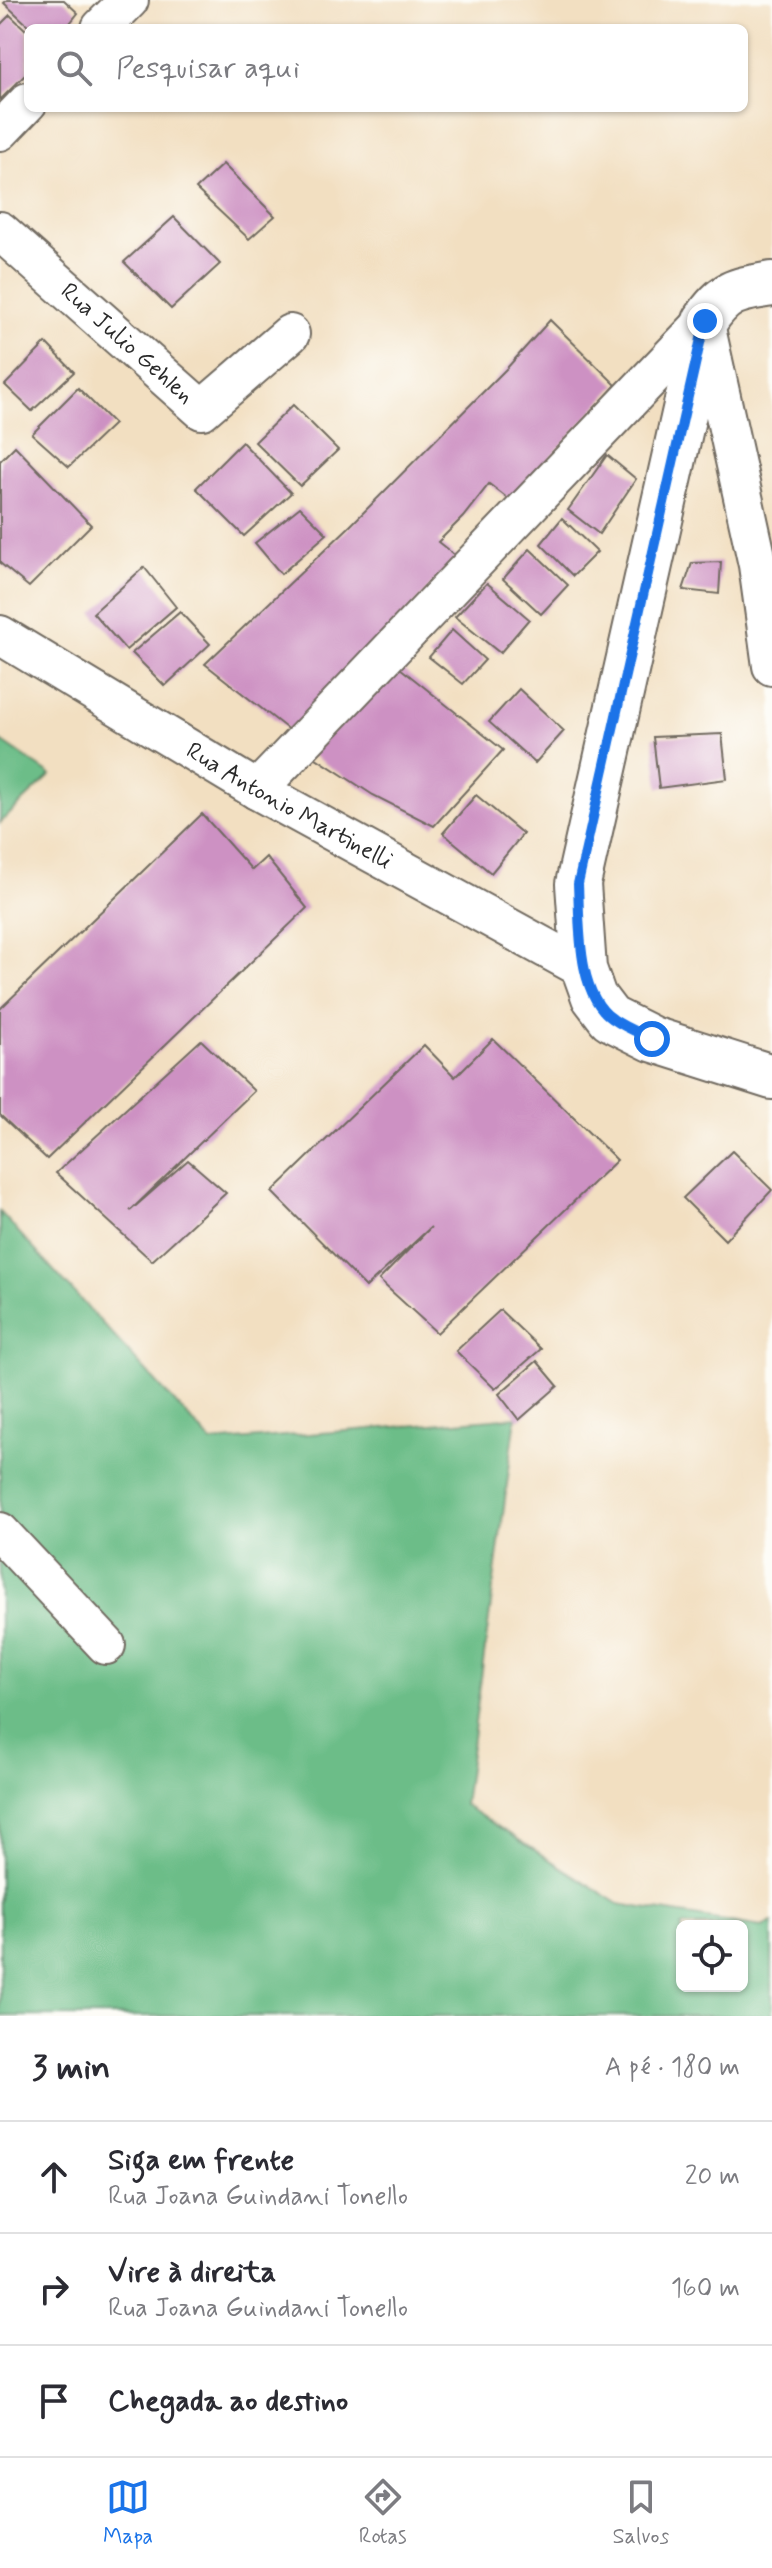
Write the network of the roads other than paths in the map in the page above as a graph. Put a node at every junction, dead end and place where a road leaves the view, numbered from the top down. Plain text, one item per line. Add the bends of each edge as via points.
1 (129, 0) edge
2 (105, 24) edge
3 (24, 106) edge
4 (0, 131) edge
5 (0, 231) edge
6 (772, 284) edge
7 (705, 321) junction
8 (290, 334) dead end
9 (765, 564) edge
10 (0, 635) edge
11 (772, 666) edge
12 (257, 790) junction
13 (584, 969) junction
14 (772, 1077) edge
15 (0, 1532) edge
16 (106, 1645) dead end

1 - 2 street
3 - 4 street
5 - 8 street, Rua Julio Gehlen via 202,410
6 - 7 main road via 718,301
7 - 9 street
7 - 12 street
7 - 13 main road via 578,884
9 - 11 street
10 - 12 street, Rua Antonio Martinelli
12 - 13 street, Rua Antonio Martinelli
13 - 14 main road via 594,997 610,1018 652,1039
15 - 16 street

